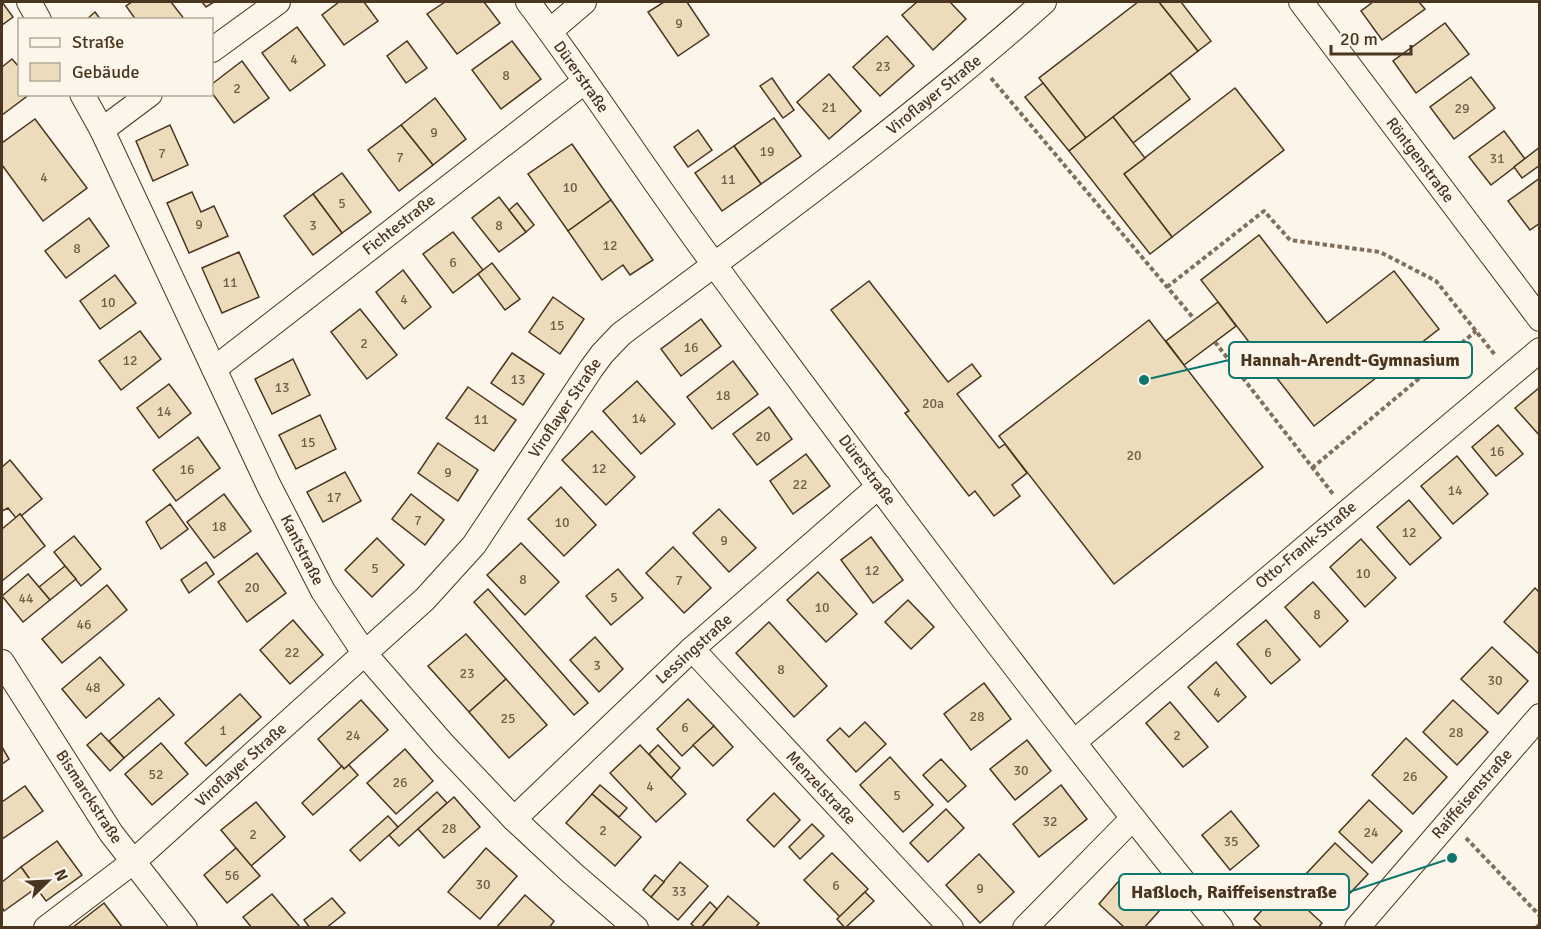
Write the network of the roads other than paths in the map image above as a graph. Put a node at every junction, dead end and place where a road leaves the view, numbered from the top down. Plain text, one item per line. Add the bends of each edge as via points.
1 (29, 2) edge
2 (278, 2) edge
3 (528, 2) edge
4 (584, 2) edge
5 (1044, 2) edge
6 (1301, 2) edge
7 (38, 18) edge
8 (550, 31) junction
9 (213, 49) edge
10 (584, 81) junction
11 (83, 96) edge
12 (147, 96) edge
13 (102, 130) junction
14 (714, 265) junction
15 (1539, 319) edge
16 (1539, 350) edge
17 (214, 369) junction
18 (879, 486) junction
19 (692, 649) junction
20 (365, 654) junction
21 (2, 662) edge
22 (1539, 716) edge
23 (1074, 742) junction
24 (514, 819) junction
25 (1132, 819) junction
26 (133, 862) junction
27 (46, 927) edge
28 (185, 927) edge
29 (636, 927) edge
30 (951, 927) edge
31 (1025, 927) edge
32 (1221, 927) edge
33 (1357, 927) edge

1 - 7 street
2 - 9 street
3 - 8 street, Dürerstraße
4 - 8 street
5 - 14 street, Viroflayer Straße via 879,140
6 - 15 street, Röntgenstraße
8 - 10 street, Dürerstraße
10 - 14 street, Dürerstraße
10 - 17 street, Fichtestraße
11 - 13 street, Kantstraße
12 - 13 street
13 - 17 street, Kantstraße
14 - 18 street, Dürerstraße
14 - 20 street, Viroflayer Straße via 621,334 602,354 474,545 425,599
16 - 23 street, Otto-Frank-Straße
17 - 20 street, Kantstraße via 323,591
18 - 19 street, Lessingstraße
18 - 23 street, Dürerstraße
19 - 24 street, Lessingstraße
19 - 30 street, Menzelstraße
20 - 24 street, Kantstraße
20 - 26 street, Viroflayer Straße
21 - 26 street, Bismarckstraße
22 - 33 street, Raiffeisenstraße
23 - 25 street, Dürerstraße
24 - 29 street, Kantstraße
25 - 31 street
25 - 32 street, Dürerstraße
26 - 27 street, Viroflayer Straße
26 - 28 street, Bismarckstraße

